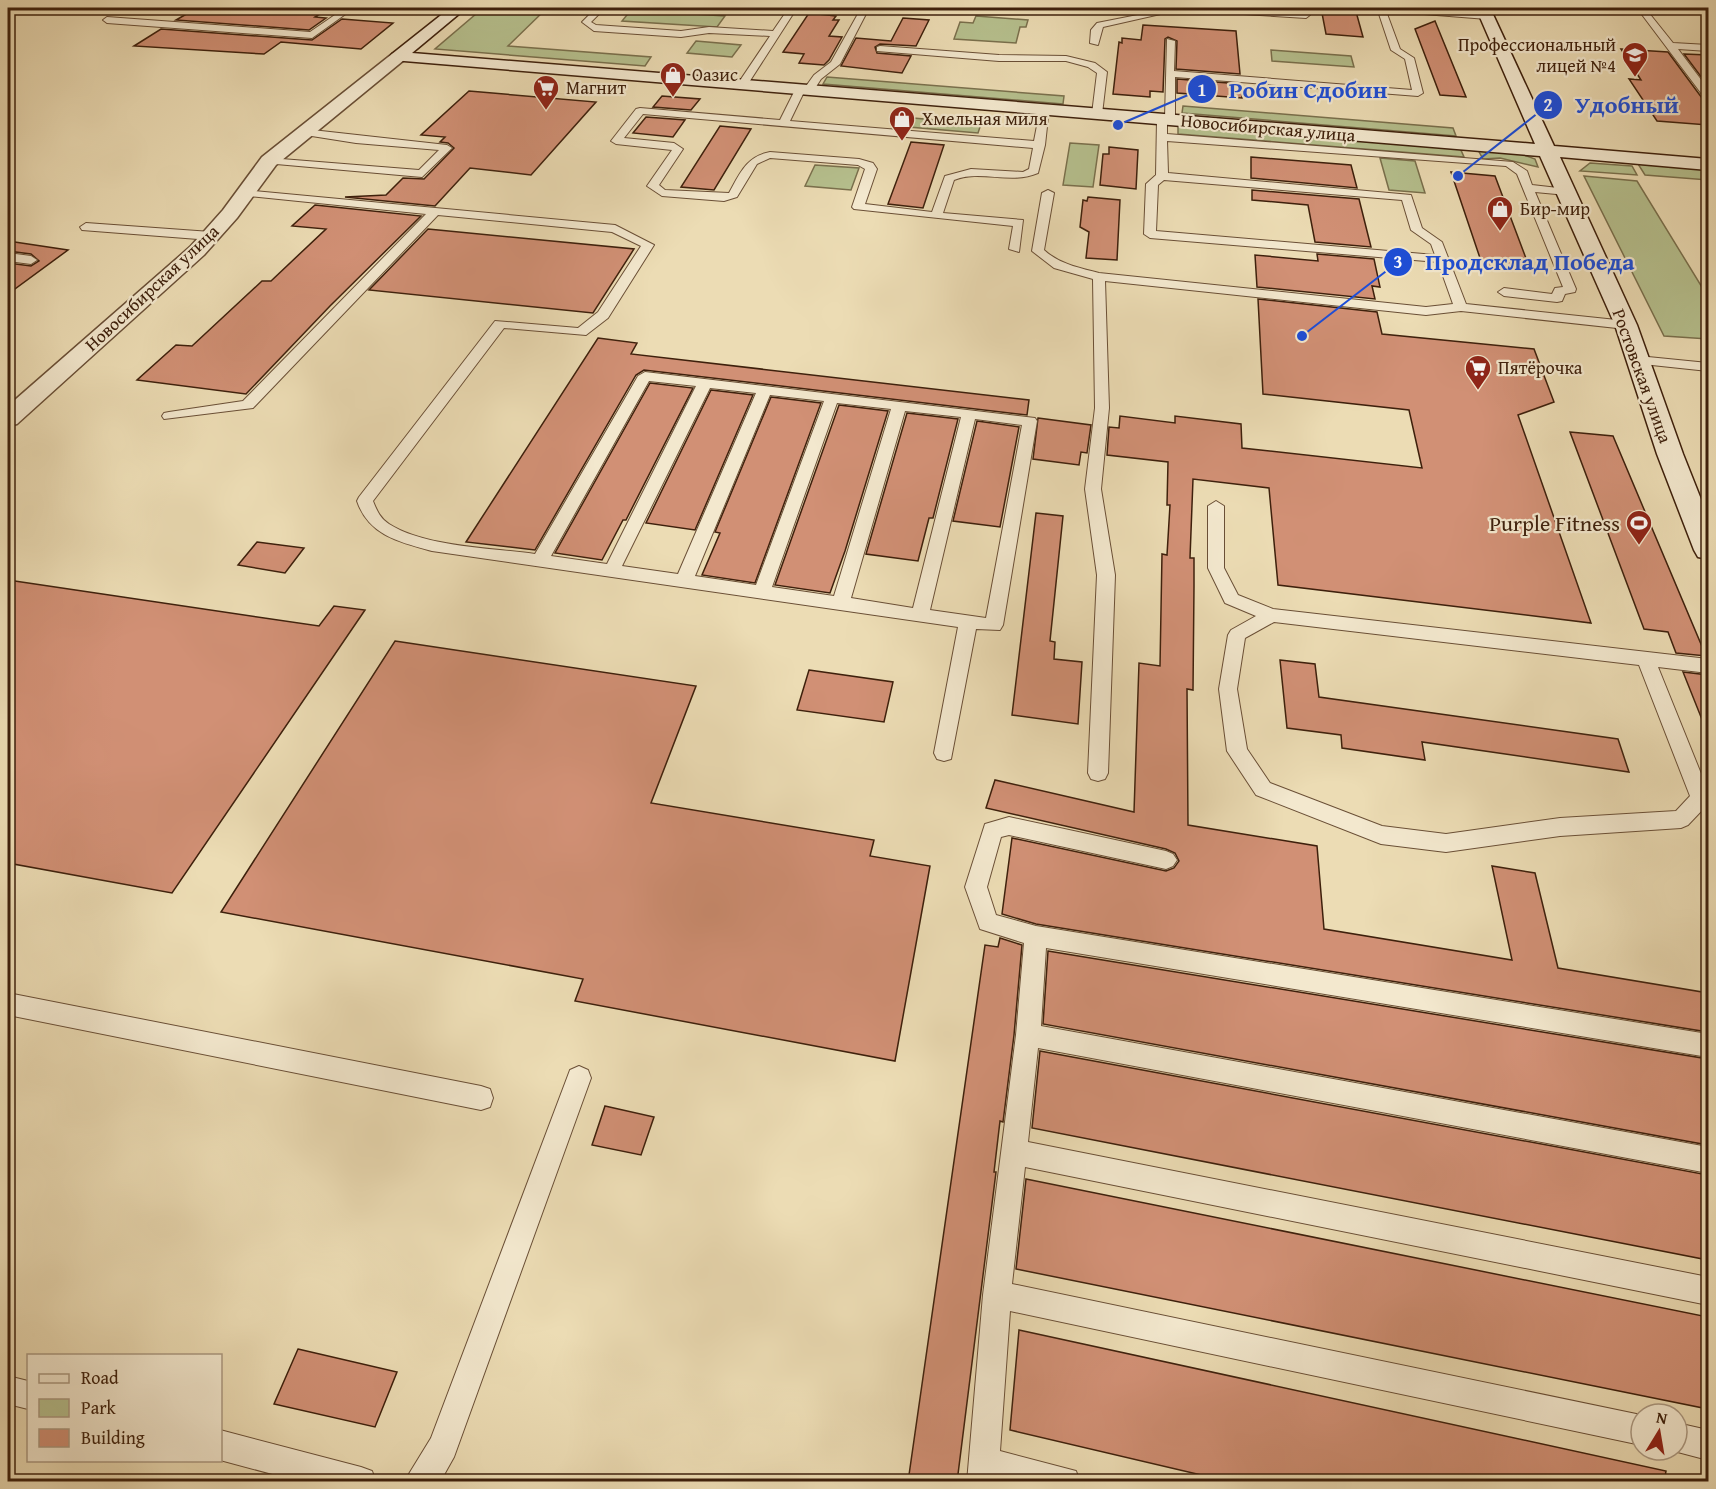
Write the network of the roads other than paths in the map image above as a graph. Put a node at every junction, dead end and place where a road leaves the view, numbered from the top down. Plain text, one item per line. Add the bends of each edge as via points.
1 (350, 8) edge
2 (440, 8) edge
3 (458, 8) edge
4 (601, 8) edge
5 (862, 8) edge
6 (1183, 8) edge
7 (1194, 8) edge
8 (1305, 8) edge
9 (1381, 8) edge
10 (1641, 8) edge
11 (1485, 12) edge
12 (789, 14) dead end
13 (107, 20) dead end
14 (775, 34) junction
15 (1170, 41) dead end
16 (1095, 43) dead end
17 (1671, 46) junction
18 (1708, 48) edge
19 (880, 49) dead end
20 (398, 57) junction
21 (1169, 74) junction
22 (742, 86) junction
23 (804, 91) junction
24 (1708, 95) edge
25 (1045, 110) junction
26 (1097, 114) junction
27 (784, 123) junction
28 (1164, 126) junction
29 (303, 132) junction
30 (1040, 144) junction
31 (1550, 151) junction
32 (268, 161) junction
33 (1708, 164) edge
34 (1162, 176) junction
35 (1527, 188) junction
36 (1567, 192) junction
37 (243, 193) junction
38 (1048, 193) dead end
39 (436, 211) junction
40 (936, 216) junction
41 (86, 227) dead end
42 (211, 236) junction
43 (1014, 249) dead end
44 (8, 257) edge
45 (1442, 259) junction
46 (31, 260) dead end
47 (1099, 277) junction
48 (1504, 292) dead end
49 (1461, 307) junction
50 (1626, 325) junction
51 (1638, 360) junction
52 (1708, 367) edge
53 (705, 383) junction
54 (765, 390) junction
55 (832, 398) junction
56 (899, 406) junction
57 (969, 414) junction
58 (169, 416) dead end
59 (8, 419) edge
60 (1216, 506) dead end
61 (1708, 550) edge
62 (540, 560) junction
63 (612, 570) junction
64 (684, 580) junction
65 (762, 592) junction
66 (841, 603) junction
67 (920, 615) junction
68 (1271, 615) junction
69 (968, 622) junction
70 (1646, 660) junction
71 (1708, 666) edge
72 (944, 753) dead end
73 (1098, 773) dead end
74 (1166, 860) dead end
75 (1036, 936) junction
76 (8, 1004) edge
77 (1028, 1035) junction
78 (1708, 1045) edge
79 (579, 1078) dead end
80 (481, 1098) dead end
81 (1012, 1152) junction
82 (1708, 1160) edge
83 (1708, 1291) edge
84 (997, 1295) junction
85 (8, 1390) edge
86 (27, 1395) edge
87 (1629, 1427) edge
88 (1689, 1441) edge
89 (1708, 1445) edge
90 (222, 1446) edge
91 (983, 1472) edge
92 (361, 1482) edge
93 (419, 1482) edge
94 (1065, 1482) edge

1 - 13 lane via 312,35
2 - 3 lane
3 - 20 street, Новосибирская улица
4 - 14 lane via 586,22 594,28 681,34 709,30
5 - 23 lane via 835,64
6 - 16 lane via 1100,25
7 - 8 lane via 1306,15
9 - 11 lane
9 - 21 lane via 1396,50 1408,58 1418,93
10 - 17 lane
11 - 31 street, Ростовская улица
12 - 14 lane
14 - 22 lane
15 - 21 lane
17 - 18 lane
17 - 24 lane via 1694,70
19 - 26 lane via 1093,64 1102,72
20 - 22 street, Новосибирская улица
20 - 29 street, Новосибирская улица
21 - 28 lane via 1172,81
22 - 23 street, Новосибирская улица
23 - 25 street, Новосибирская улица
23 - 27 lane
25 - 26 street, Новосибирская улица
25 - 30 lane
26 - 28 street, Новосибирская улица
27 - 30 lane
27 - 40 lane via 640,111 616,141 678,149 653,186 662,193 724,198 733,195 753,162 770,155 859,162 871,169 858,207
28 - 31 street, Новосибирская улица
28 - 34 lane
28 - 35 lane via 1482,163 1503,162 1521,170
29 - 32 street, Новосибирская улица
29 - 32 lane via 447,148 422,174
30 - 40 lane via 1034,171 1029,175 975,171 959,172 949,178
31 - 33 street, Новосибирская улица
31 - 36 street, Ростовская улица
32 - 37 street, Новосибирская улица
34 - 45 lane via 1407,197 1417,230 1436,242
34 - 45 lane via 1152,184 1150,234
35 - 36 lane
35 - 48 lane via 1570,289 1560,291 1557,298
36 - 50 street, Ростовская улица
37 - 39 lane
37 - 42 street, Новосибирская улица
38 - 47 lane via 1038,251 1072,270
39 - 58 lane via 248,405
39 - 62 lane via 615,229 648,246 603,315 581,332 500,324 365,501 369,516 391,532 432,545
40 - 43 lane via 1019,223
41 - 42 lane
42 - 59 street, Новосибирская улица
44 - 46 lane
45 - 49 lane
47 - 49 lane via 1426,312
47 - 73 lane via 1102,408 1093,489 1106,575
49 - 50 lane
50 - 51 street, Ростовская улица
51 - 52 lane
51 - 61 street, Ростовская улица
53 - 54 lane
53 - 62 lane via 645,376
53 - 63 lane
54 - 55 lane
54 - 64 lane
55 - 56 lane
55 - 65 lane
56 - 57 lane
56 - 66 lane
57 - 67 lane
57 - 69 lane via 1030,421 993,625
60 - 68 lane via 1216,568 1231,599
62 - 63 lane
63 - 64 lane
64 - 65 lane
65 - 66 lane
66 - 67 lane
67 - 69 lane
68 - 70 lane
68 - 70 lane via 1237,635 1228,689 1237,751 1263,789 1381,835 1446,843 1560,827 1681,819 1701,798
69 - 72 lane
70 - 71 lane
74 - 75 lane via 1009,826 992,830 976,886 988,922
75 - 77 lane
75 - 78 lane
76 - 80 lane
77 - 81 lane
77 - 82 lane
79 - 93 lane via 443,1446
81 - 83 lane
81 - 84 lane
84 - 87 lane
84 - 91 lane
85 - 86 lane
88 - 89 lane
90 - 92 lane
91 - 94 lane

